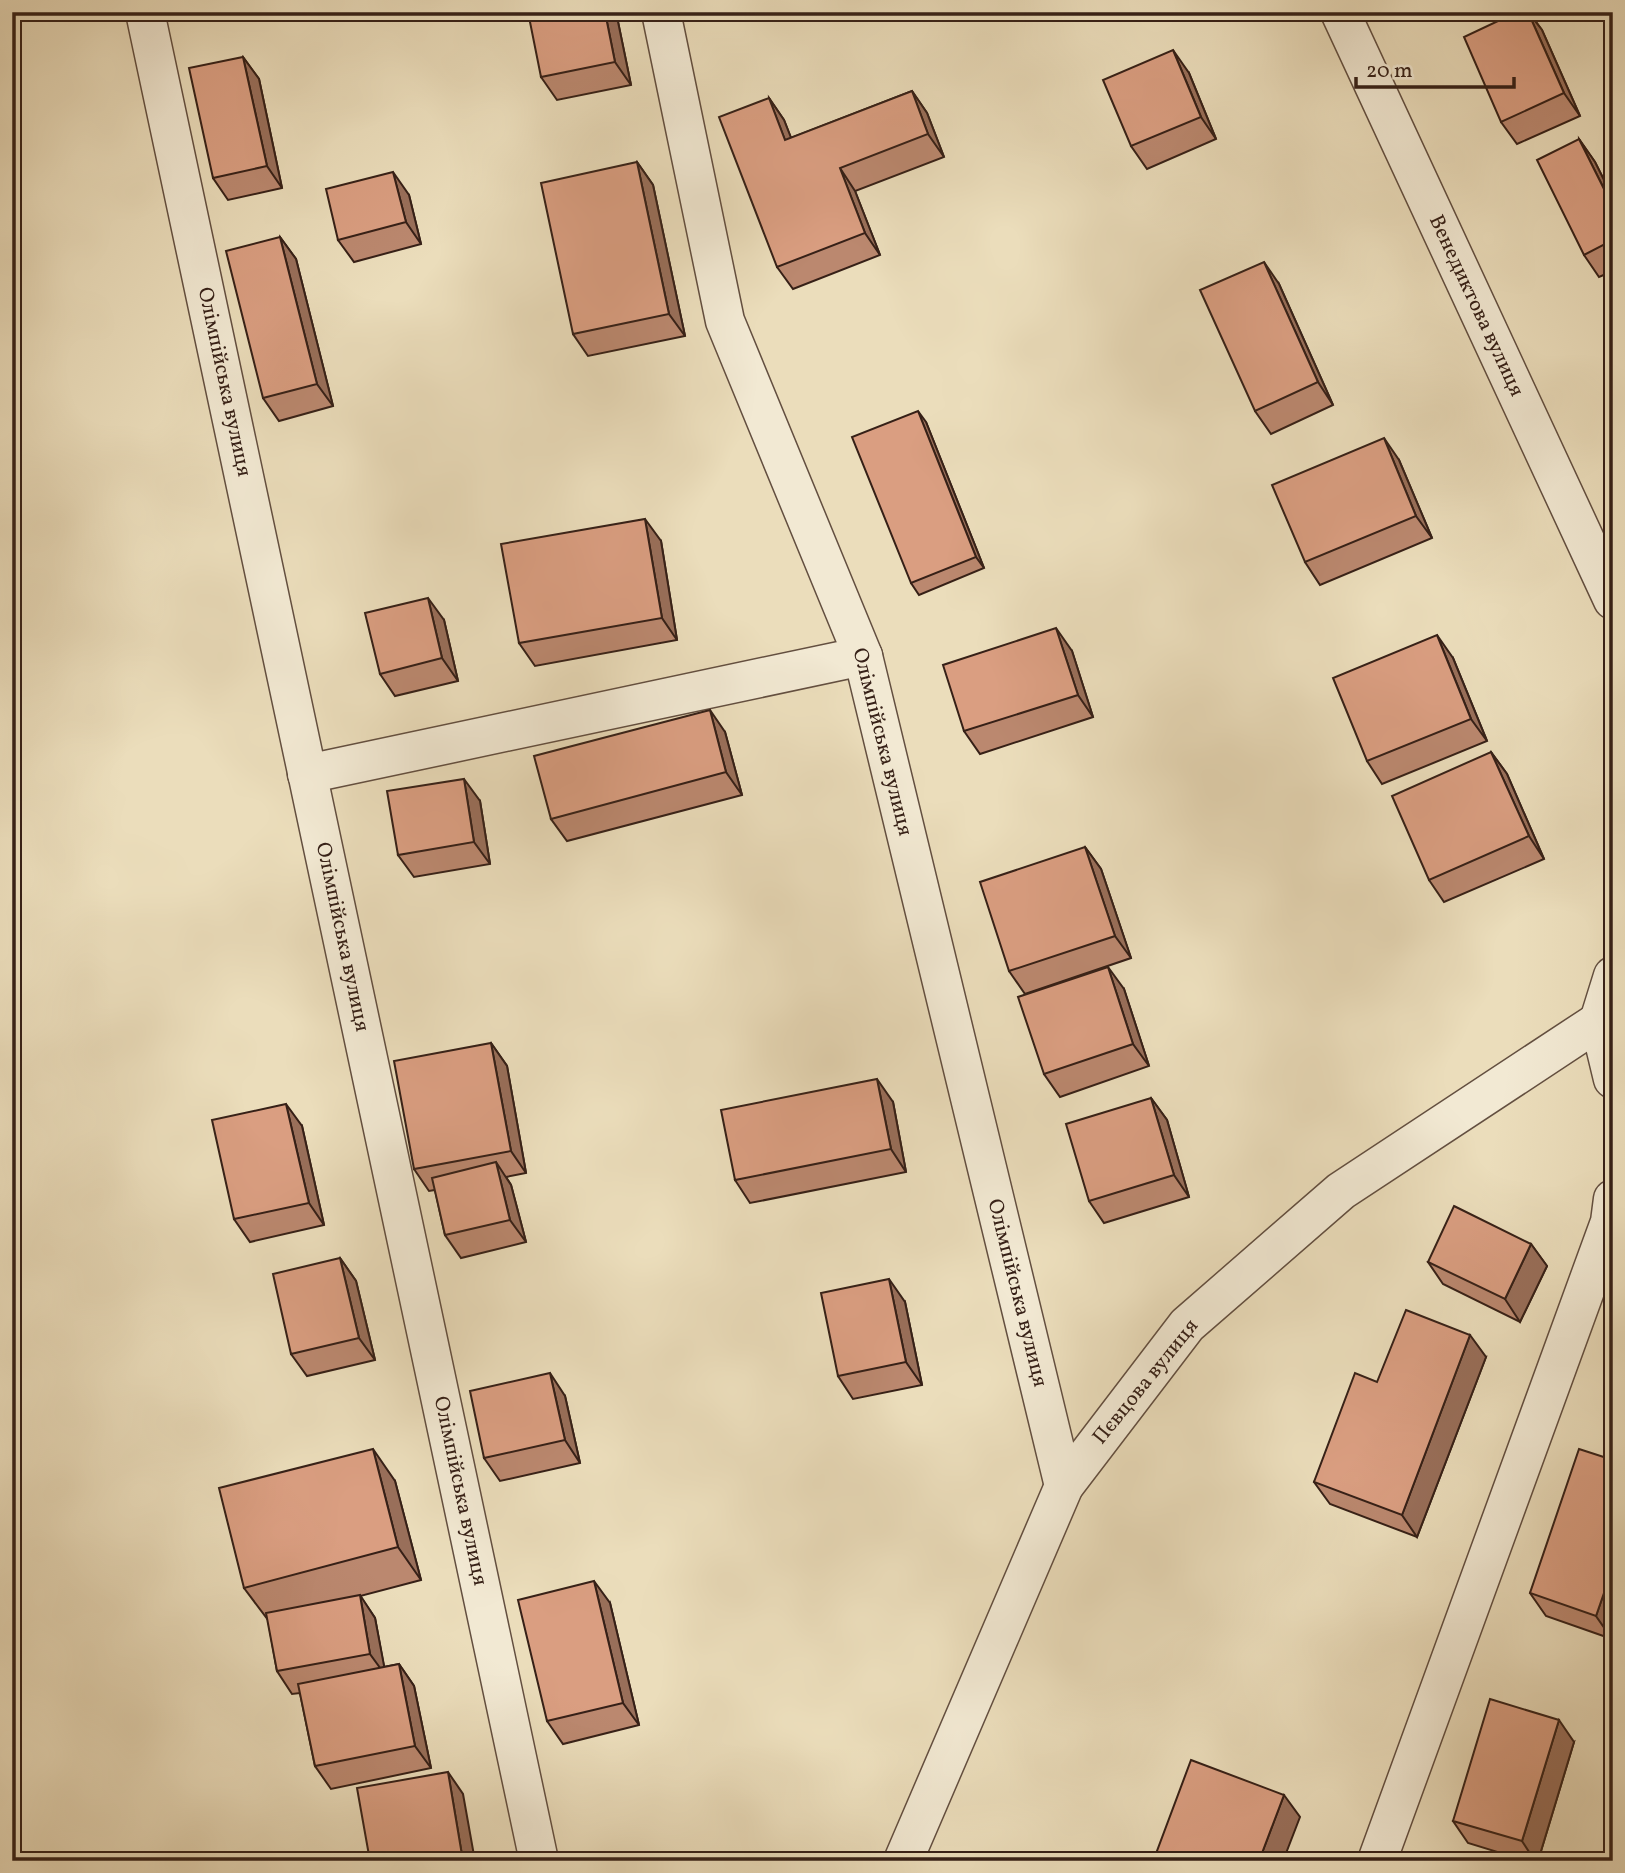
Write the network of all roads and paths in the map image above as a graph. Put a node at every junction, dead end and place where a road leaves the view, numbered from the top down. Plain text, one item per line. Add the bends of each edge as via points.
1 (145, 12) edge
2 (661, 12) edge
3 (1340, 12) edge
4 (1613, 600) edge
5 (863, 656) junction
6 (307, 774) junction
7 (1613, 976) edge
8 (1599, 1021) junction
9 (1613, 1080) edge
10 (1613, 1199) edge
11 (1064, 1486) junction
12 (539, 1861) edge
13 (903, 1861) edge
14 (1377, 1861) edge

1 - 6 street, Олімпійська вулиця
2 - 5 street, Олімпійська вулиця via 724,321
3 - 4 street, Венедиктова вулиця
5 - 6 street
5 - 11 street, Олімпійська вулиця
6 - 12 street, Олімпійська вулиця
7 - 8 street
8 - 9 street
8 - 11 street, Пєвцова вулиця via 1341,1191 1187,1325
10 - 14 street via 1610,1222
11 - 13 street, Пєвцова вулиця

